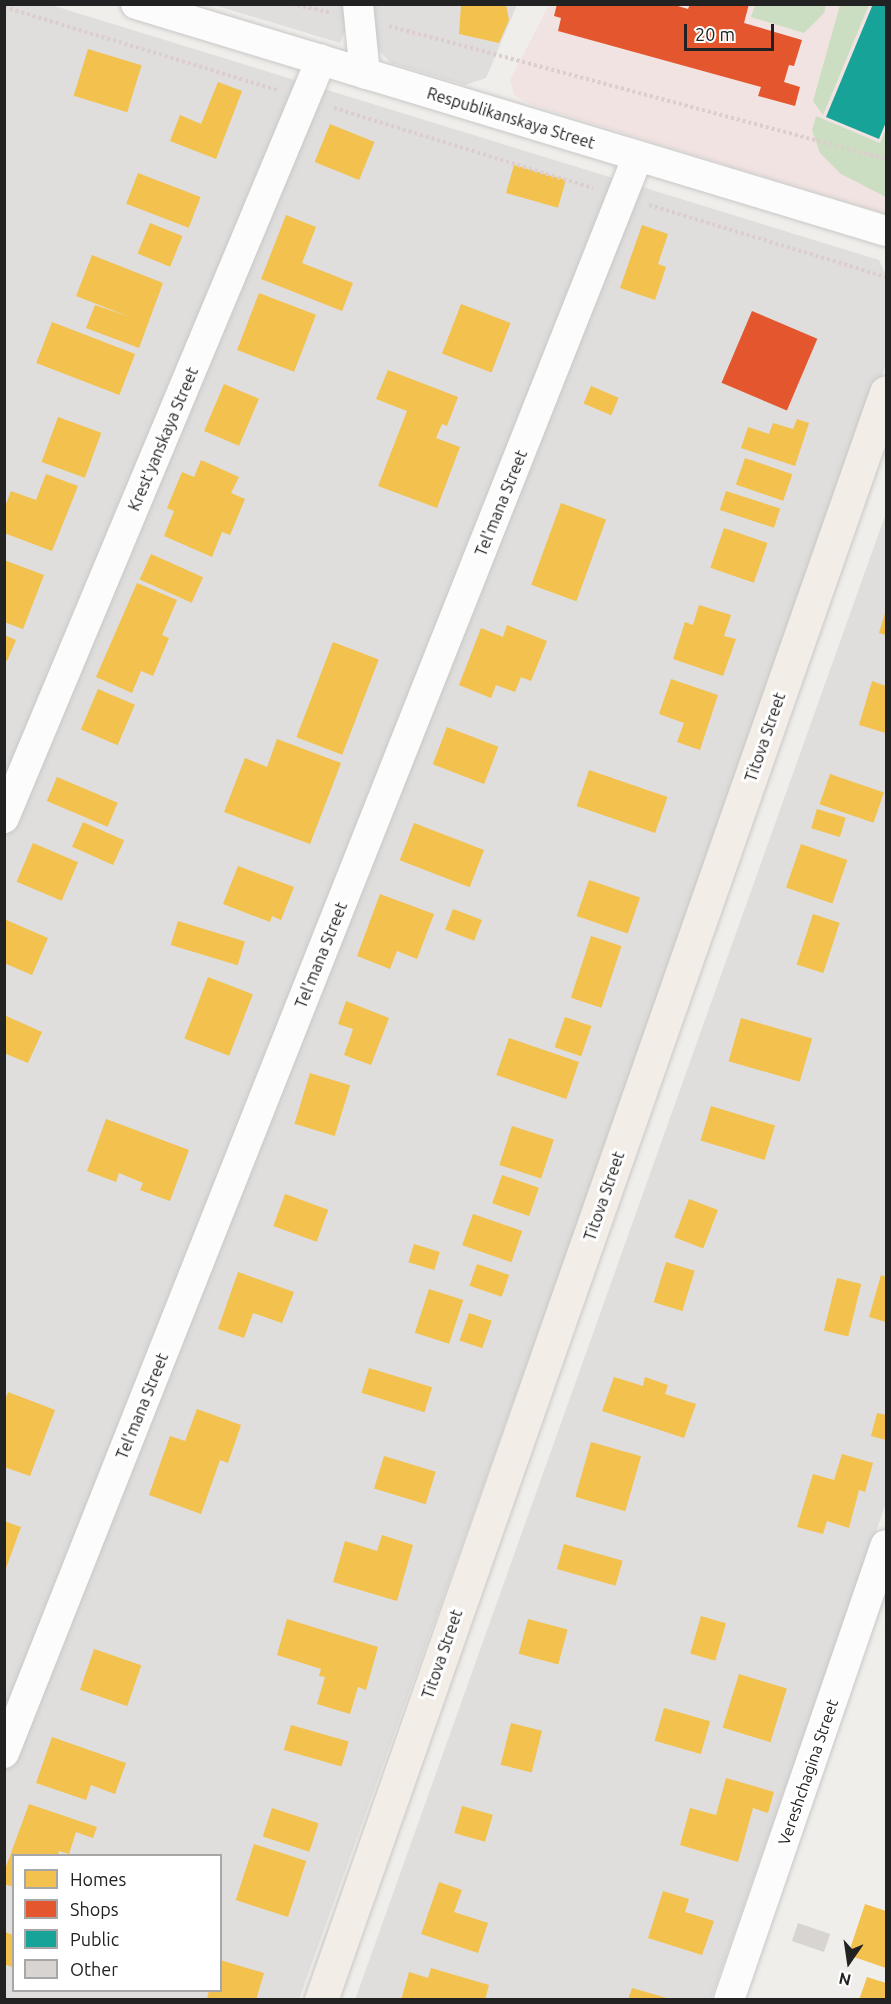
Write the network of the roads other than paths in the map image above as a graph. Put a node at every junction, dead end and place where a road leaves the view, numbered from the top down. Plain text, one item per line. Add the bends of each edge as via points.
1 (136, 4) edge
2 (359, 11) edge
3 (321, 60) junction
4 (365, 74) junction
5 (638, 156) junction
6 (886, 231) edge
7 (886, 392) edge
8 (4, 818) edge
9 (886, 1545) edge
10 (4, 1753) edge
11 (321, 2000) edge
12 (729, 2000) edge

1 - 3 street, Respublikanskaya Street
2 - 4 street
3 - 4 street, Respublikanskaya Street
3 - 8 street, Krest'yanskaya Street
4 - 5 street, Respublikanskaya Street
5 - 6 street, Respublikanskaya Street
5 - 10 street, Tel'mana Street
7 - 11 main road, Titova Street
9 - 12 street, Vereshchagina Street

